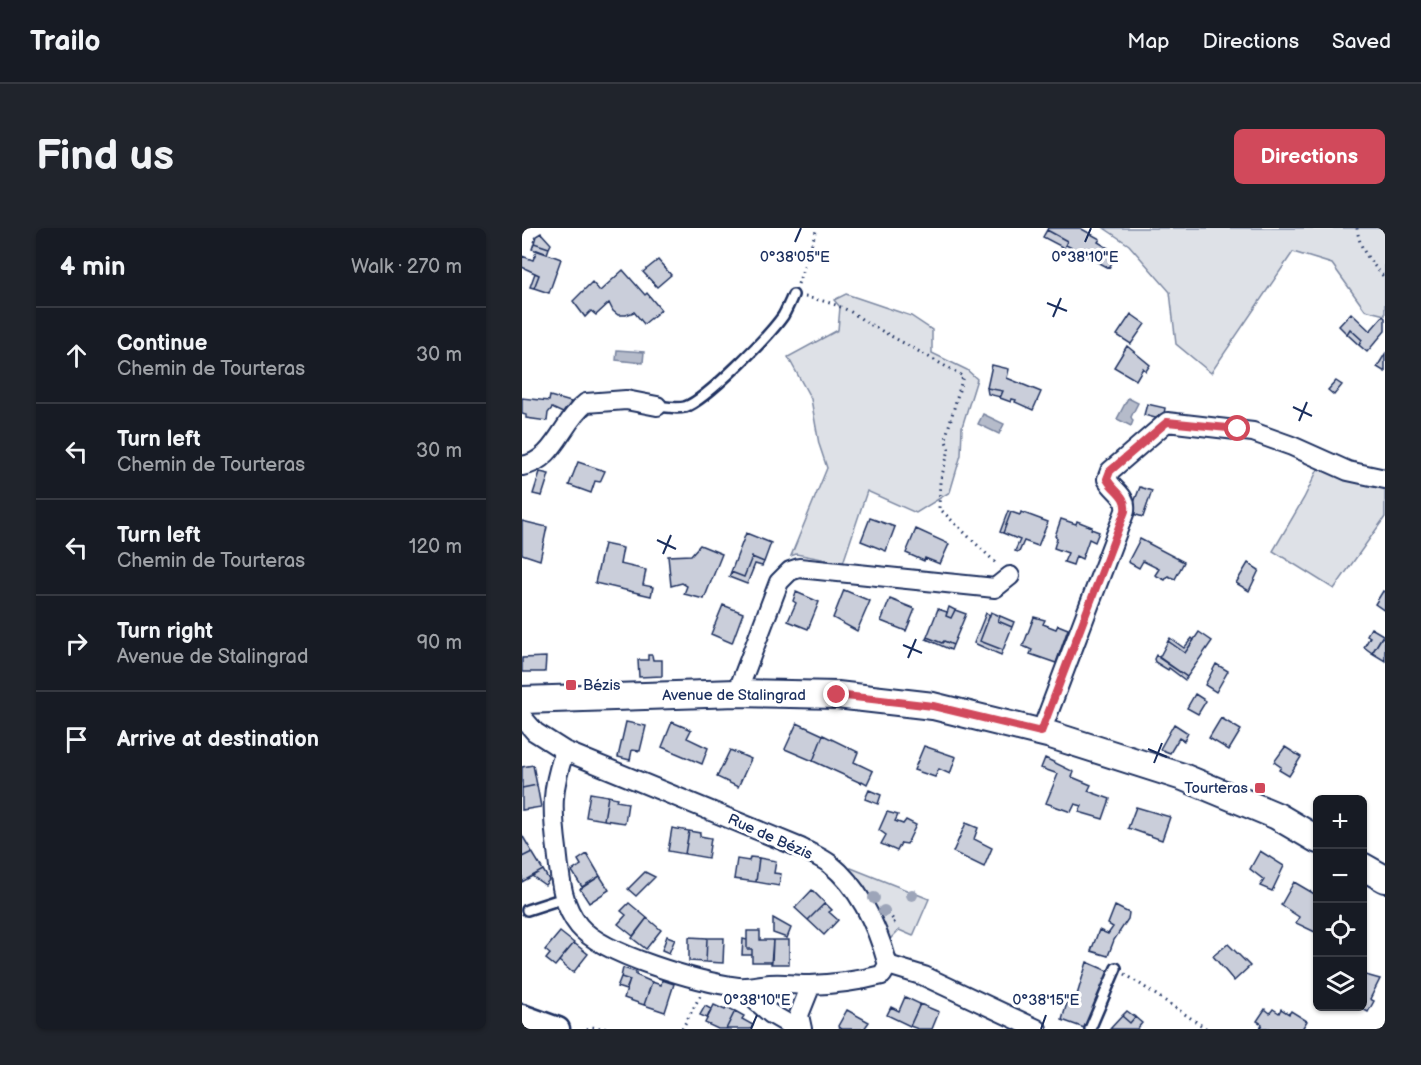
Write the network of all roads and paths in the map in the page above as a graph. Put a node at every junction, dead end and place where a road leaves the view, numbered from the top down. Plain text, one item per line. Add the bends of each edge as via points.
1 (817, 228) edge
2 (1357, 228) edge
3 (1385, 278) edge
4 (793, 295) junction
5 (657, 406) joint
6 (522, 466) edge
7 (1385, 479) edge
8 (1010, 576) joint
9 (737, 693) junction
10 (526, 705) edge
11 (1041, 732) junction
12 (559, 747) junction
13 (1313, 838) edge
14 (1367, 869) edge
15 (1385, 879) edge
16 (564, 898) junction
17 (527, 910) dead end
18 (888, 965) junction
19 (1116, 968) joint
20 (708, 980) junction
21 (811, 985) junction
22 (740, 987) junction
23 (522, 1016) edge
24 (558, 1029) edge
25 (587, 1029) edge
26 (614, 1029) edge
27 (682, 1029) edge
28 (797, 1029) edge
29 (802, 1029) edge
30 (1037, 1029) edge
31 (1090, 1029) edge
32 (1208, 1029) edge

1 - 4 path
2 - 3 path via 1359,244
4 - 5 lane via 781,319 699,399 677,408
4 - 8 path via 821,300 854,313 963,376 947,433 949,450 940,482 939,508
5 - 6 street via 626,400 586,403 544,456
7 - 11 street via 1348,471 1253,432 1167,422 1110,471 1107,479 1122,495 1125,511
8 - 9 street via 995,588 799,568 790,571 779,582
9 - 10 main road, Avenue de Stalingrad
9 - 11 main road, Avenue de Stalingrad via 837,695 933,706
10 - 12 street
11 - 13 main road, Avenue de Stalingrad via 1183,777 1277,816
12 - 16 street via 553,790
12 - 18 street, Rue de Bézis via 829,863 866,908
14 - 15 main road
16 - 17 lane
16 - 20 street via 570,914 590,937 668,971
18 - 21 street via 882,975
18 - 30 street via 924,976
19 - 31 lane
19 - 32 path
20 - 22 street
20 - 27 path
21 - 22 street
21 - 29 street via 799,1015
22 - 28 street via 771,1014
23 - 24 street
25 - 26 path

